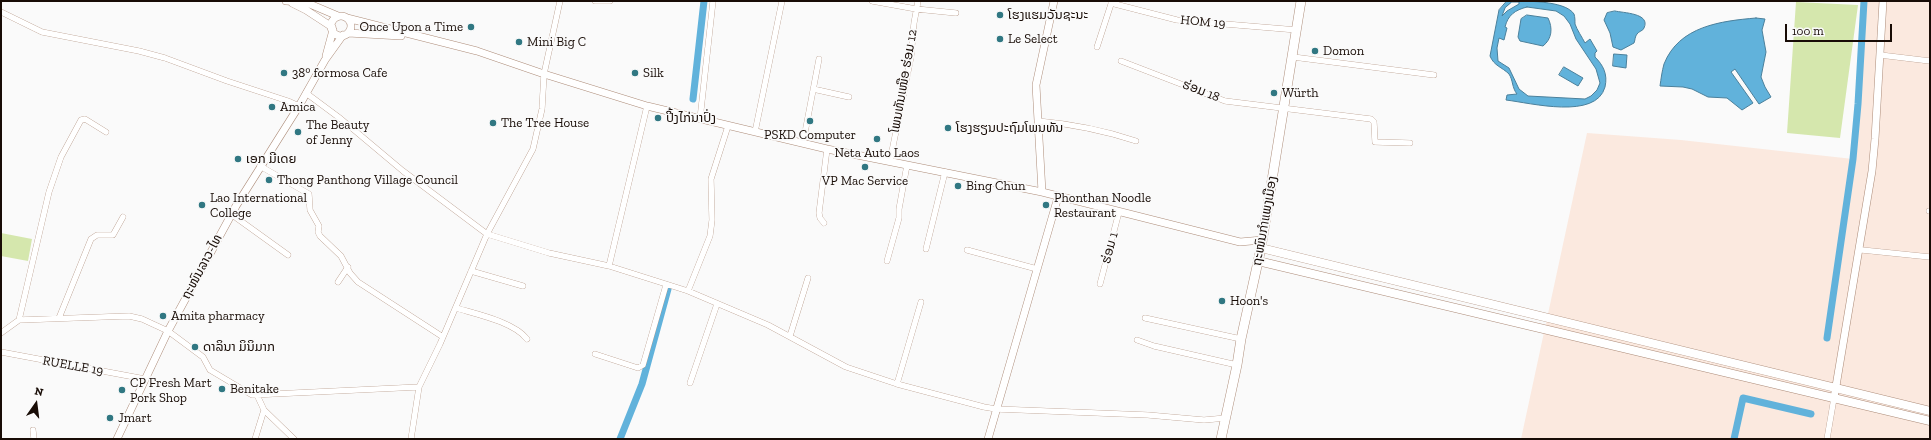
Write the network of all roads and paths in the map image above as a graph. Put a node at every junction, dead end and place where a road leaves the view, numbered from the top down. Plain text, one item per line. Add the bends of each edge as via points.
1 (286, 1) edge
2 (560, 1) edge
3 (595, 1) edge
4 (610, 1) edge
5 (713, 1) edge
6 (782, 1) edge
7 (872, 1) edge
8 (918, 1) edge
9 (1054, 1) edge
10 (1301, 1) edge
11 (1884, 1) edge
12 (305, 2) edge
13 (1112, 2) edge
14 (916, 9) junction
15 (1, 12) edge
16 (956, 13) dead end
17 (338, 16) junction
18 (348, 18) junction
19 (332, 29) junction
20 (1297, 30) junction
21 (345, 34) junction
22 (423, 38) junction
23 (1097, 48) dead end
24 (1880, 55) junction
25 (1293, 57) junction
26 (819, 59) dead end
27 (325, 60) junction
28 (1122, 61) dead end
29 (1930, 62) edge
30 (544, 74) junction
31 (1434, 74) dead end
32 (813, 89) junction
33 (306, 94) junction
34 (849, 97) dead end
35 (299, 106) junction
36 (647, 106) junction
37 (1283, 109) junction
38 (700, 119) junction
39 (1038, 121) junction
40 (728, 126) junction
41 (106, 132) dead end
42 (755, 132) junction
43 (1136, 141) dead end
44 (802, 143) junction
45 (1410, 143) dead end
46 (827, 149) junction
47 (890, 161) junction
48 (907, 164) junction
49 (260, 166) junction
50 (945, 172) junction
51 (1042, 192) junction
52 (1058, 197) junction
53 (1119, 212) junction
54 (231, 214) junction
55 (123, 217) dead end
56 (824, 223) dead end
57 (487, 234) junction
58 (1262, 244) junction
59 (926, 249) dead end
60 (967, 250) dead end
61 (1862, 250) dead end
62 (288, 255) dead end
63 (1930, 257) edge
64 (887, 261) dead end
65 (1258, 262) junction
66 (610, 266) junction
67 (348, 267) junction
68 (1037, 269) junction
69 (471, 271) junction
70 (808, 278) dead end
71 (338, 282) dead end
72 (1100, 284) dead end
73 (666, 285) junction
74 (523, 286) dead end
75 (688, 291) junction
76 (921, 302) dead end
77 (717, 304) junction
78 (456, 308) junction
79 (59, 318) junction
80 (1145, 318) dead end
81 (19, 320) junction
82 (168, 331) junction
83 (1, 333) edge
84 (790, 336) junction
85 (443, 337) junction
86 (527, 338) dead end
87 (1241, 339) junction
88 (1137, 340) dead end
89 (1, 352) edge
90 (595, 354) dead end
91 (1237, 365) junction
92 (145, 379) junction
93 (690, 383) dead end
94 (897, 384) junction
95 (419, 387) junction
96 (1836, 387) junction
97 (257, 395) junction
98 (1834, 398) junction
99 (996, 409) junction
100 (264, 410) junction
101 (1930, 411) edge
102 (1226, 418) junction
103 (1930, 421) edge
104 (33, 430) dead end
105 (34, 439) edge
106 (116, 439) edge
107 (255, 439) edge
108 (294, 439) edge
109 (411, 439) edge
110 (988, 439) edge
111 (1221, 439) edge
112 (1827, 439) edge

1 - 12 street
1 - 19 street via 306,10
2 - 30 street
3 - 4 street
5 - 38 street
6 - 42 street
7 - 14 street
8 - 14 street, ໂພນທັນເໜືອ ຮ່ອມ 12
9 - 39 street via 1036,85
10 - 20 main road, ຖະໜົນກຳແພງເມືອງ
11 - 24 street
12 - 17 street
13 - 20 street, HOM 19 via 1177,20
13 - 23 street
14 - 16 street
14 - 47 street, ໂພນທັນເໜືອ ຮ່ອມ 12 via 911,57
15 - 35 street via 42,32 158,56
17 - 18 street
17 - 19 street via 333,21
18 - 21 street via 351,27
18 - 22 street
19 - 21 street via 337,34
19 - 27 street, ຖະໜົນລາວ-ໄທ
20 - 25 main road, ຖະໜົນກຳແພງເມືອງ
21 - 22 street
21 - 27 street, ຖະໜົນລາວ-ໄທ
22 - 30 street via 477,51
24 - 29 street
24 - 96 street via 1872,170
25 - 31 street
25 - 37 main road, ຖະໜົນກຳແພງເມືອງ
26 - 32 street
27 - 33 street, ຖະໜົນລາວ-ໄທ
28 - 37 street, ຮ່ອມ 18 via 1225,101
30 - 36 street
30 - 57 street via 542,109 533,149
32 - 34 street
32 - 44 street
33 - 35 street, ຖະໜົນລາວ-ໄທ
33 - 57 street
35 - 49 street, ຖະໜົນລາວ-ໄທ
36 - 38 street
36 - 66 street
37 - 45 street, ຮ່ອມ 18 via 1371,119 1374,122 1375,142
37 - 58 main road, ຖະໜົນກຳແພງເມືອງ
38 - 40 street
39 - 43 street via 1106,131
39 - 51 street
40 - 42 street
40 - 75 street via 711,179 710,236
41 - 81 street via 85,119 81,120 61,157 49,192
42 - 44 street
44 - 46 street
46 - 47 street
46 - 56 street via 819,213
47 - 48 street
48 - 50 street
48 - 64 street via 899,218
49 - 54 street, ຖະໜົນລາວ-ໄທ
49 - 67 street via 309,194 310,210 319,226 320,236 341,256
50 - 51 street
50 - 59 street
51 - 52 street
52 - 53 street
52 - 68 street
53 - 58 street via 1240,242
53 - 72 street, ຮ່ອມ 1
54 - 62 street
54 - 82 street, ຖະໜົນລາວ-ໄທ
55 - 79 street via 113,235 97,235 91,240
57 - 66 street via 550,253
57 - 69 street
58 - 65 main road, ຖະໜົນກຳແພງເມືອງ
58 - 96 main road
60 - 68 street
61 - 63 street
65 - 87 main road, ຖະໜົນກຳແພງເມືອງ
65 - 98 main road
66 - 73 street
67 - 71 street
67 - 85 street via 358,282
68 - 99 street
69 - 74 street
69 - 78 street
70 - 84 street
73 - 75 street
73 - 90 street via 643,365 638,368
75 - 77 street
76 - 94 street
77 - 84 street
77 - 93 street
78 - 85 street
78 - 86 street via 504,324
79 - 81 street
79 - 82 street via 129,316
80 - 87 street
81 - 83 street
82 - 92 street, ຖະໜົນລາວ-ໄທ
82 - 97 street via 203,357 210,370 252,395
84 - 94 street via 846,367
85 - 95 street
87 - 91 main road, ຖະໜົນກຳແພງເມືອງ
88 - 91 street
89 - 92 street, RUELLE 19
91 - 102 main road, ຖະໜົນກຳແພງເມືອງ
92 - 106 street, ຖະໜົນລາວ-ໄທ
94 - 99 street
95 - 97 street
95 - 109 street
96 - 98 street
96 - 101 main road
97 - 100 street
98 - 103 main road
98 - 112 street
99 - 102 street via 1148,415 1204,420
99 - 110 street
100 - 107 street
100 - 108 street
102 - 111 main road, ຖະໜົນກຳແພງເມືອງ
104 - 105 street

